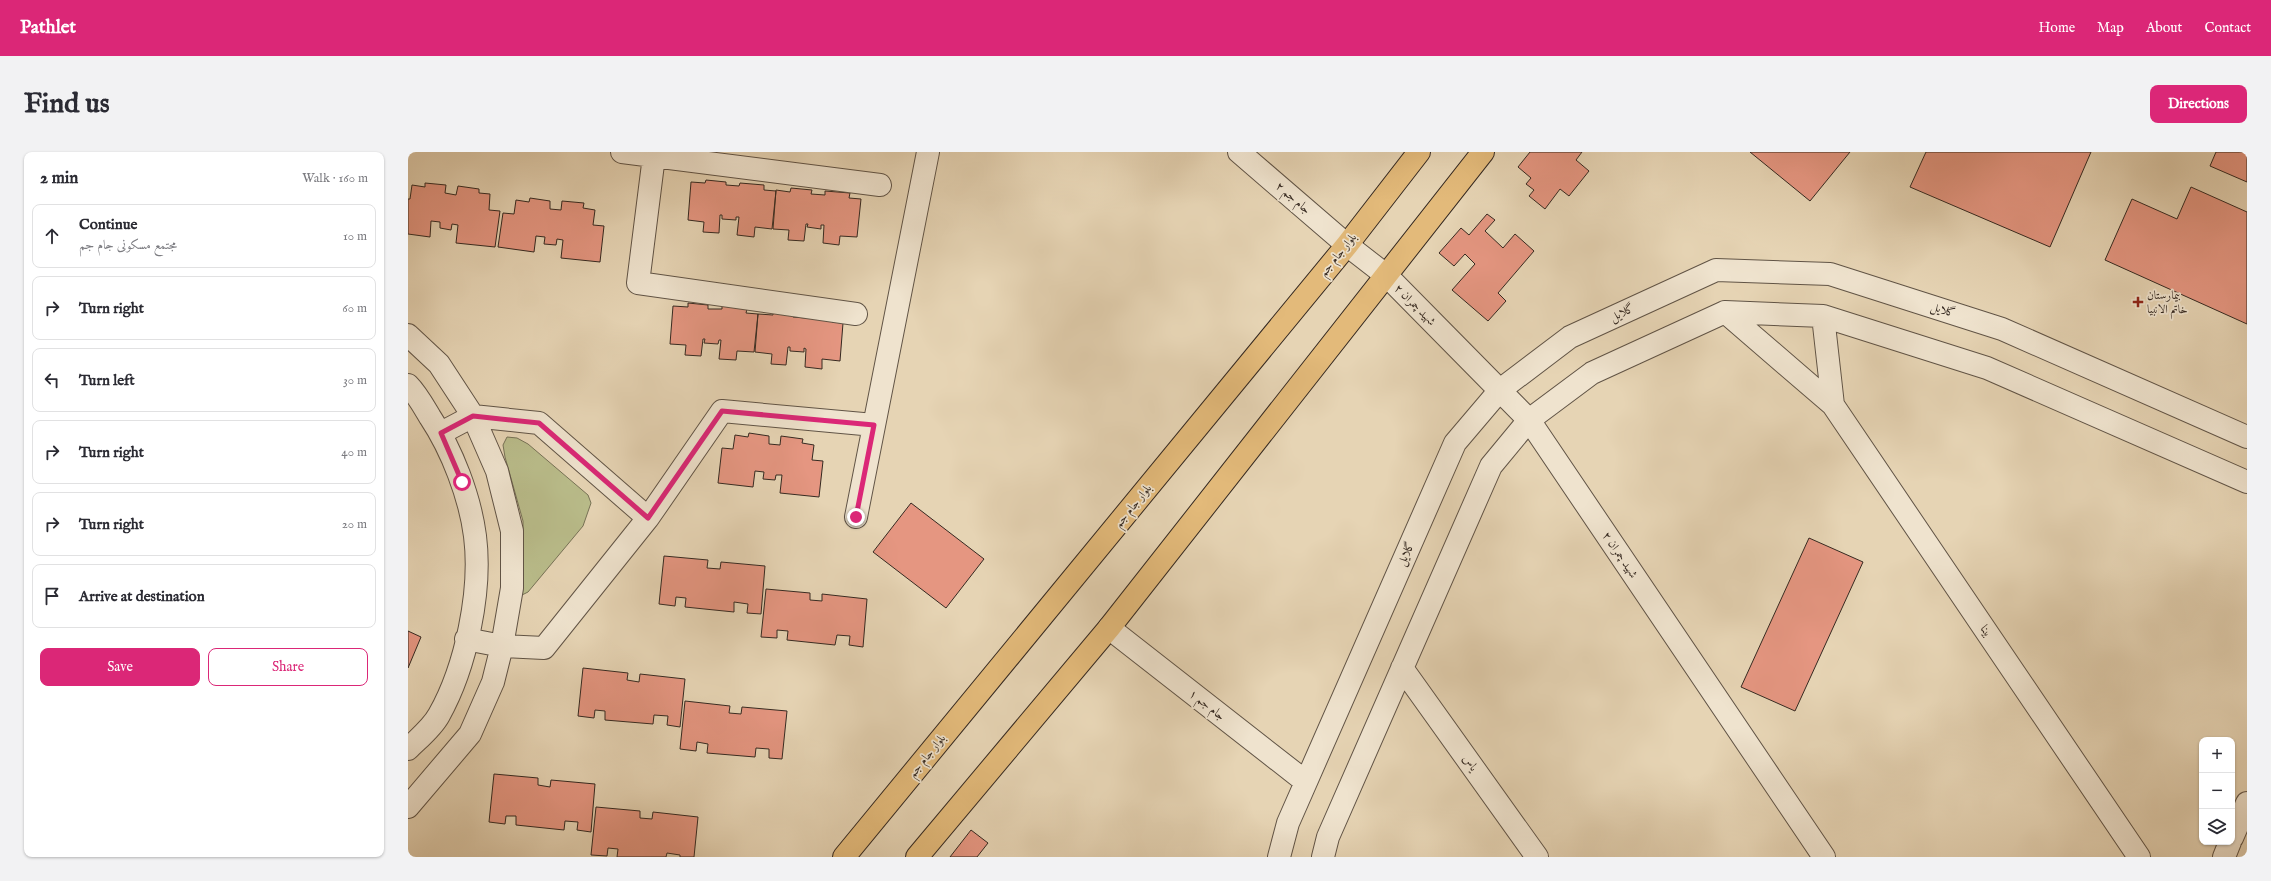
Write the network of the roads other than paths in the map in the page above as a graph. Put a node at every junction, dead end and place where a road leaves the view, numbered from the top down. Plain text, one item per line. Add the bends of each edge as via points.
1 (622, 152) edge
2 (928, 152) edge
3 (1239, 152) edge
4 (1419, 152) edge
5 (1483, 152) edge
6 (654, 156) junction
7 (880, 185) dead end
8 (1347, 245) junction
9 (1387, 276) junction
10 (1725, 312) junction
11 (856, 314) dead end
12 (1823, 316) junction
13 (408, 335) edge
14 (408, 385) edge
15 (1500, 390) junction
16 (1833, 405) junction
17 (473, 416) junction
18 (1529, 420) junction
19 (874, 425) junction
20 (441, 433) junction
21 (2247, 437) edge
22 (2247, 482) edge
23 (856, 517) dead end
24 (648, 518) junction
25 (1109, 628) junction
26 (466, 639) junction
27 (502, 646) junction
28 (1402, 668) junction
29 (408, 749) edge
30 (1306, 782) junction
31 (2247, 805) edge
32 (408, 807) edge
33 (2235, 831) edge
34 (2229, 845) edge
35 (844, 857) edge
36 (917, 857) edge
37 (1279, 857) edge
38 (1323, 857) edge
39 (1537, 857) edge
40 (1824, 857) edge
41 (2139, 857) edge
42 (2224, 857) edge

1 - 6 street
2 - 19 street
3 - 8 street, جام جم ۲
4 - 8 main road, بلوار جام جم
5 - 9 main road
6 - 7 street
6 - 11 street via 638,283
8 - 9 street, جام جم ۲
8 - 35 main road, بلوار جام جم
9 - 15 street, شهید چمران ۲
9 - 25 main road
10 - 12 street
10 - 16 street
10 - 18 street via 1592,373
12 - 16 street
12 - 22 street via 1987,368
13 - 17 street via 439,364
14 - 20 street
15 - 18 street, شهید چمران ۲
15 - 21 street, گلایل via 1570,337 1716,270 1830,274 2002,329
15 - 30 street, گلایل via 1455,443
16 - 41 street, بینا
17 - 20 street
17 - 24 street via 539,423
17 - 27 street via 497,471 512,531 512,588
18 - 28 street via 1491,466
18 - 40 street, شهید چمران ۲
19 - 23 street
19 - 24 street via 722,411
20 - 26 street via 462,482 475,536 476,586
24 - 27 street via 544,648
25 - 30 street, جام جم ۱
25 - 36 main road
26 - 27 street
26 - 29 street via 458,670 438,716
27 - 32 street via 493,682 470,734
28 - 38 street via 1328,837
28 - 39 street, یاس
30 - 37 street, گلایل via 1288,823
31 - 33 street
34 - 42 street

